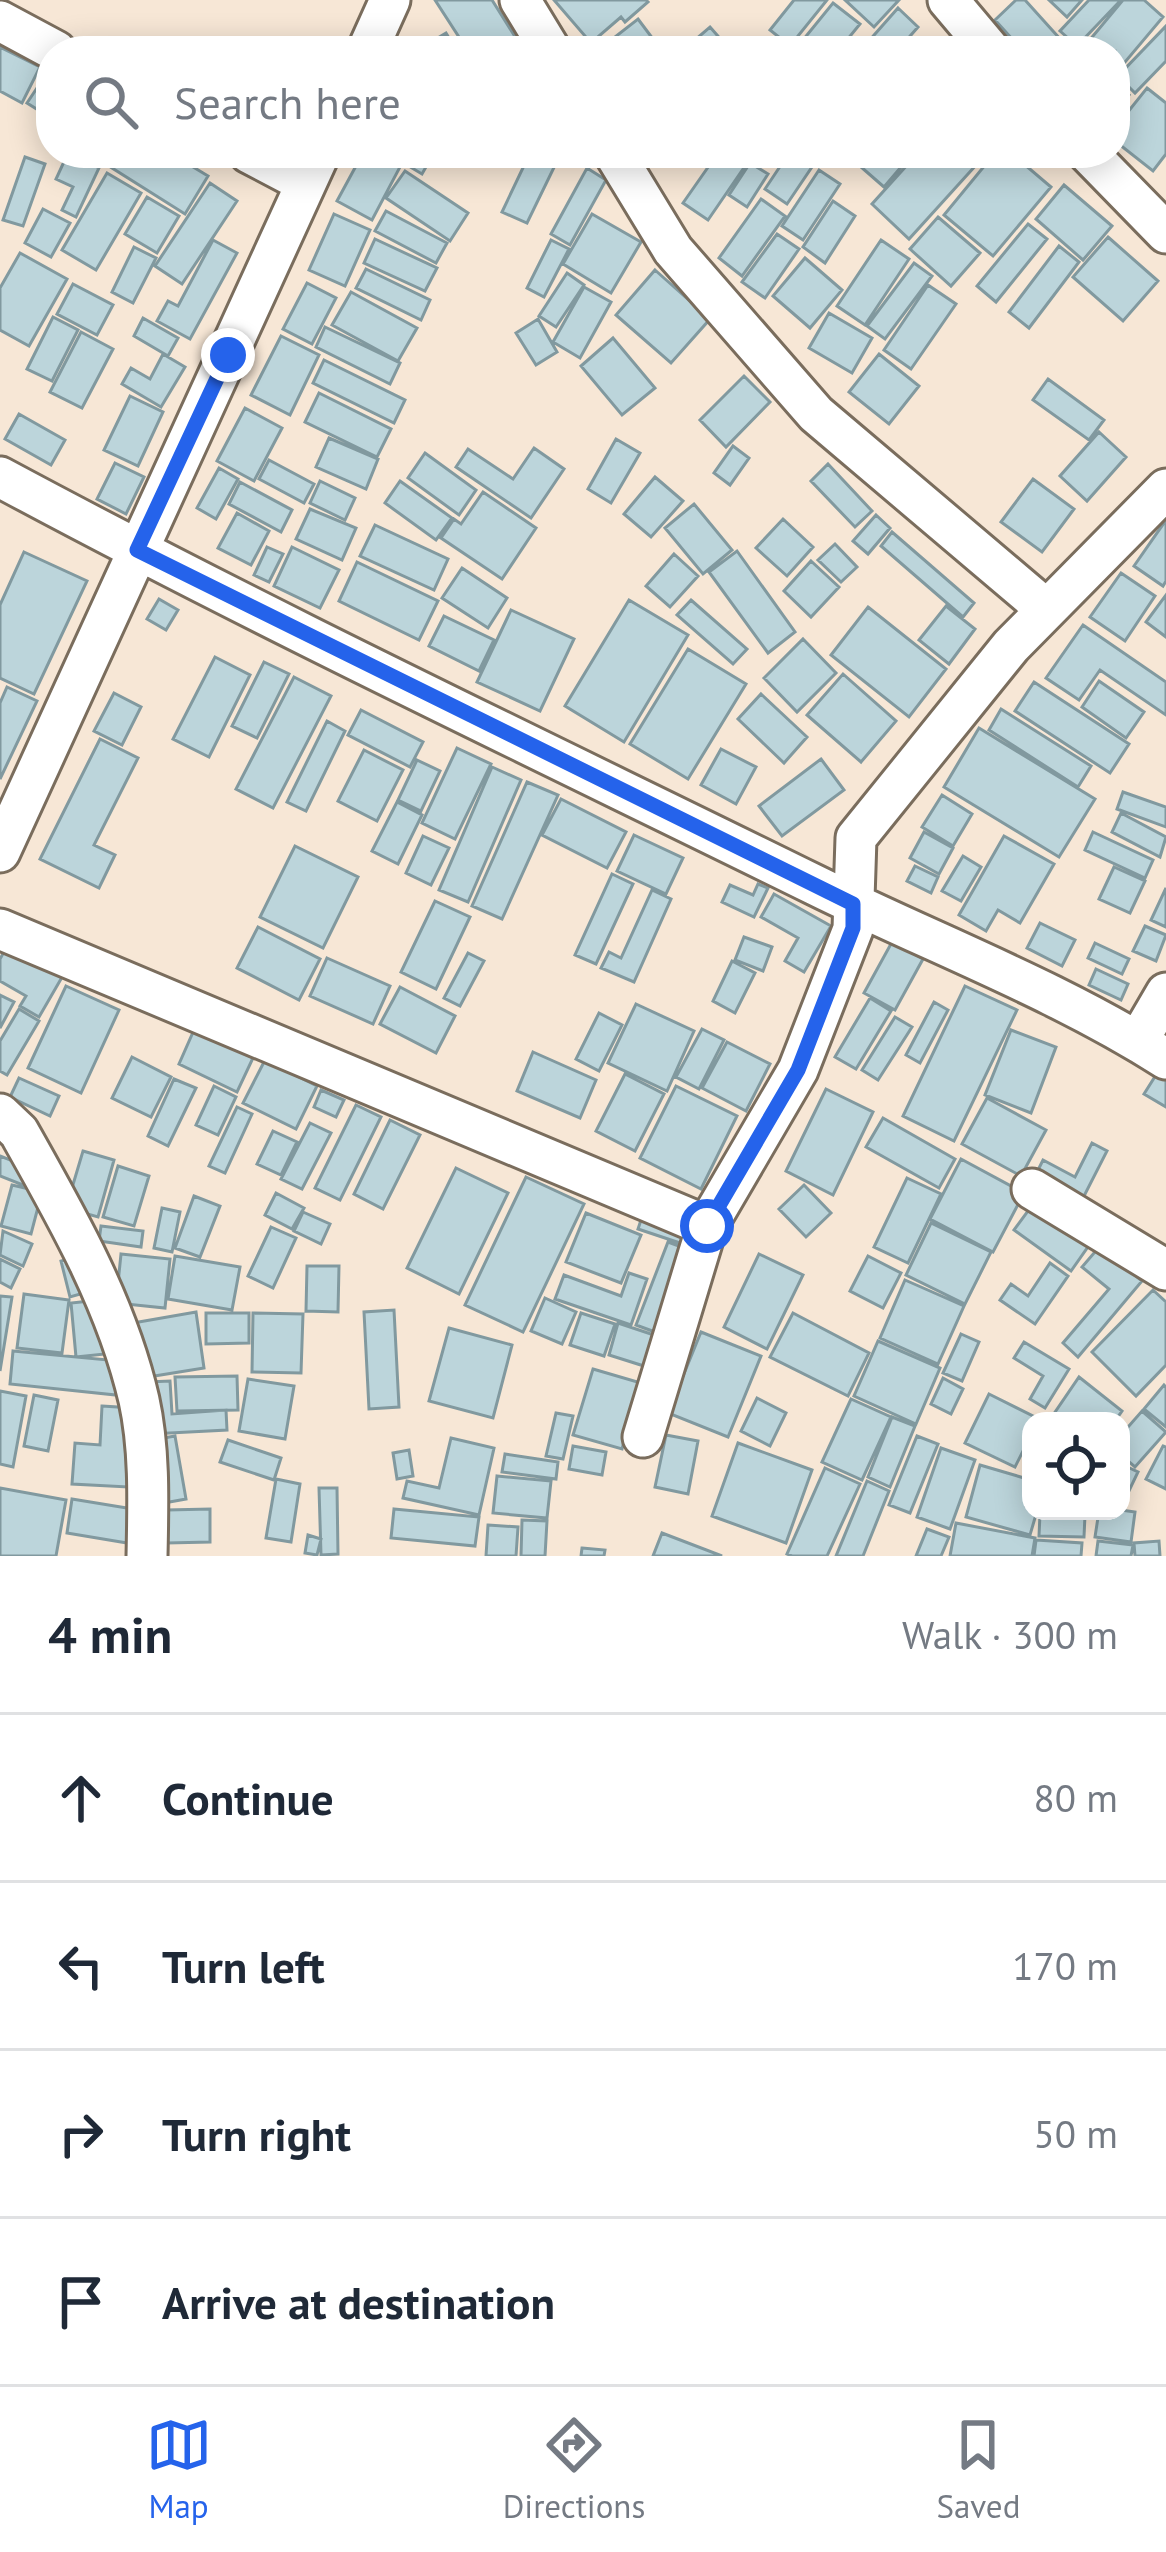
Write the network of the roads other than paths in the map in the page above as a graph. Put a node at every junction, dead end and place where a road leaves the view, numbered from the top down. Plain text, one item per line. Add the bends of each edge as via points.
1 (390, 0) edge
2 (520, 0) edge
3 (948, 0) edge
4 (0, 21) edge
5 (374, 36) edge
6 (542, 36) edge
7 (979, 36) edge
8 (36, 40) edge
9 (313, 168) edge
10 (623, 168) edge
11 (1103, 168) edge
12 (1166, 233) edge
13 (0, 477) edge
14 (1166, 490) edge
15 (137, 550) junction
16 (1046, 609) junction
17 (0, 852) edge
18 (853, 904) junction
19 (0, 929) edge
20 (1166, 993) edge
21 (1152, 1050) edge
22 (0, 1114) edge
23 (1033, 1189) dead end
24 (707, 1226) junction
25 (1166, 1270) edge
26 (643, 1437) dead end
27 (147, 1556) edge

1 - 5 street
2 - 6 street
3 - 7 street
4 - 8 street
9 - 15 street
10 - 16 street via 673,250 816,413
11 - 12 street
13 - 15 street
14 - 16 street
15 - 17 street
15 - 18 street
16 - 18 street via 856,838
18 - 21 street
18 - 24 street via 853,928 798,1070
19 - 24 street
20 - 21 street
22 - 27 street via 19,1132 104,1293 139,1402
23 - 25 street
24 - 26 street

